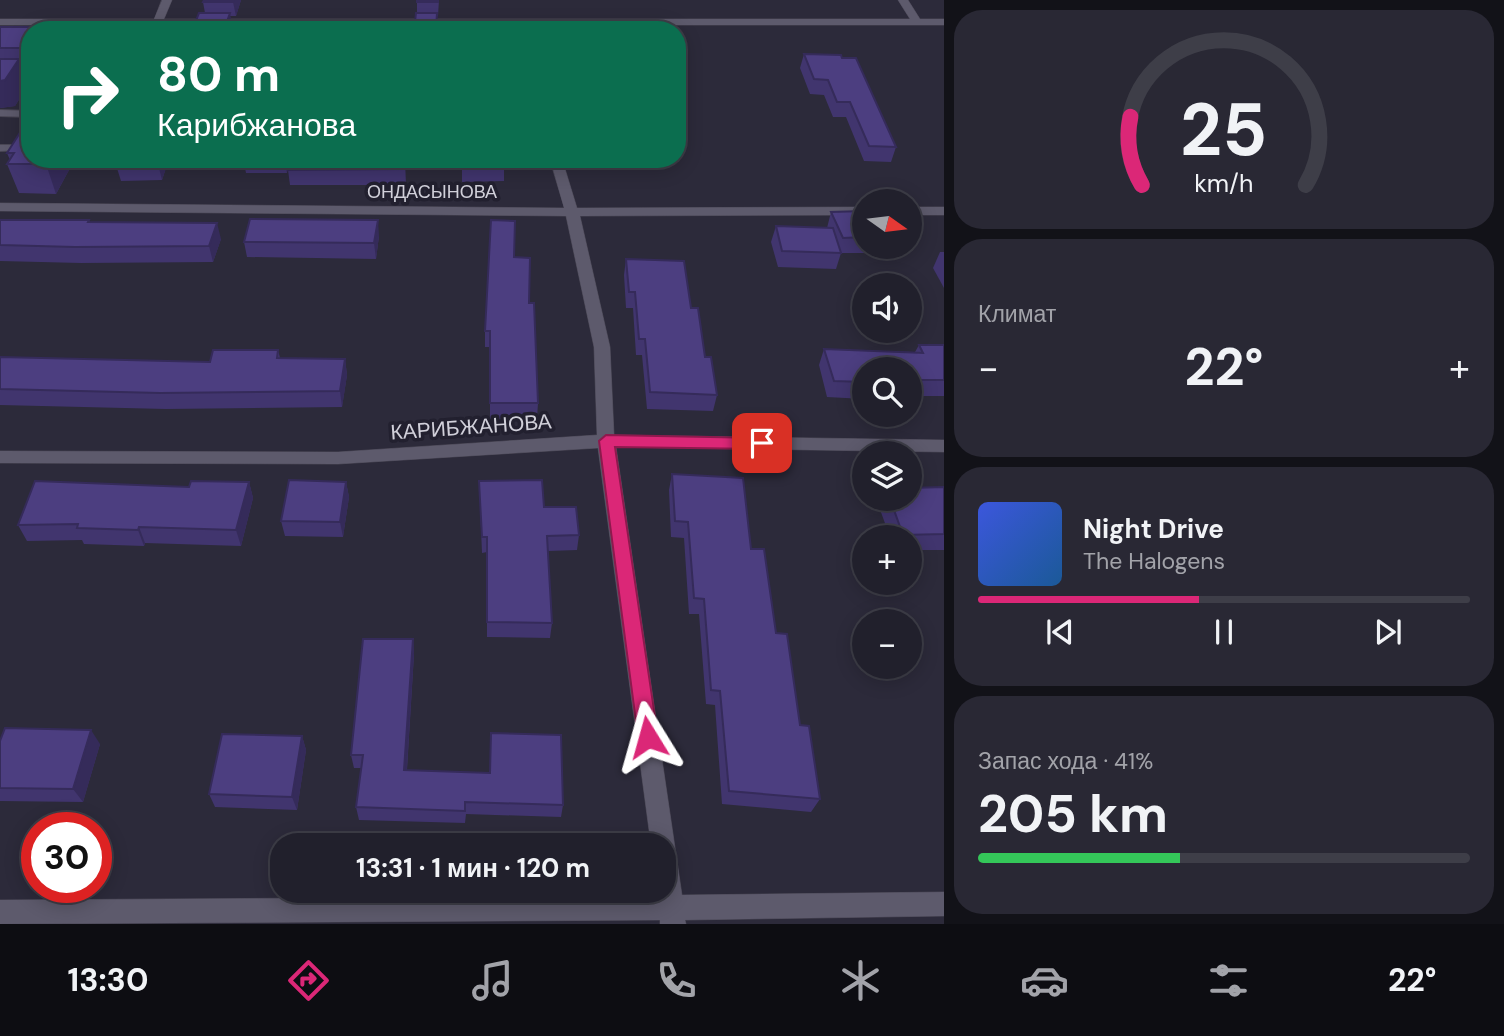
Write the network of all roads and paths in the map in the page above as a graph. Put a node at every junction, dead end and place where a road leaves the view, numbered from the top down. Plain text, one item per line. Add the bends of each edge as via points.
1 (167, 0) edge
2 (903, 0) edge
3 (158, 21) edge
4 (916, 21) junction
5 (0, 22) edge
6 (944, 22) edge
7 (21, 23) edge
8 (686, 24) edge
9 (0, 113) edge
10 (21, 114) edge
11 (21, 146) edge
12 (0, 148) edge
13 (559, 168) edge
14 (0, 207) edge
15 (852, 211) edge
16 (922, 211) edge
17 (944, 211) edge
18 (572, 212) junction
19 (606, 441) junction
20 (944, 446) edge
21 (0, 457) edge
22 (661, 833) edge
23 (944, 904) edge
24 (0, 912) edge
25 (672, 916) edge

1 - 3 street
2 - 4 street
4 - 6 street
4 - 8 street
5 - 7 street
9 - 10 lane
11 - 12 lane
13 - 18 street
14 - 18 street, ОНДАСЫНОВА
15 - 18 street, ОНДАСЫНОВА
16 - 17 street
18 - 19 street via 602,348
19 - 20 street, КАРИБЖАНОВА
19 - 21 street, КАРИБЖАНОВА via 338,458
19 - 22 street
23 - 25 street
24 - 25 street

